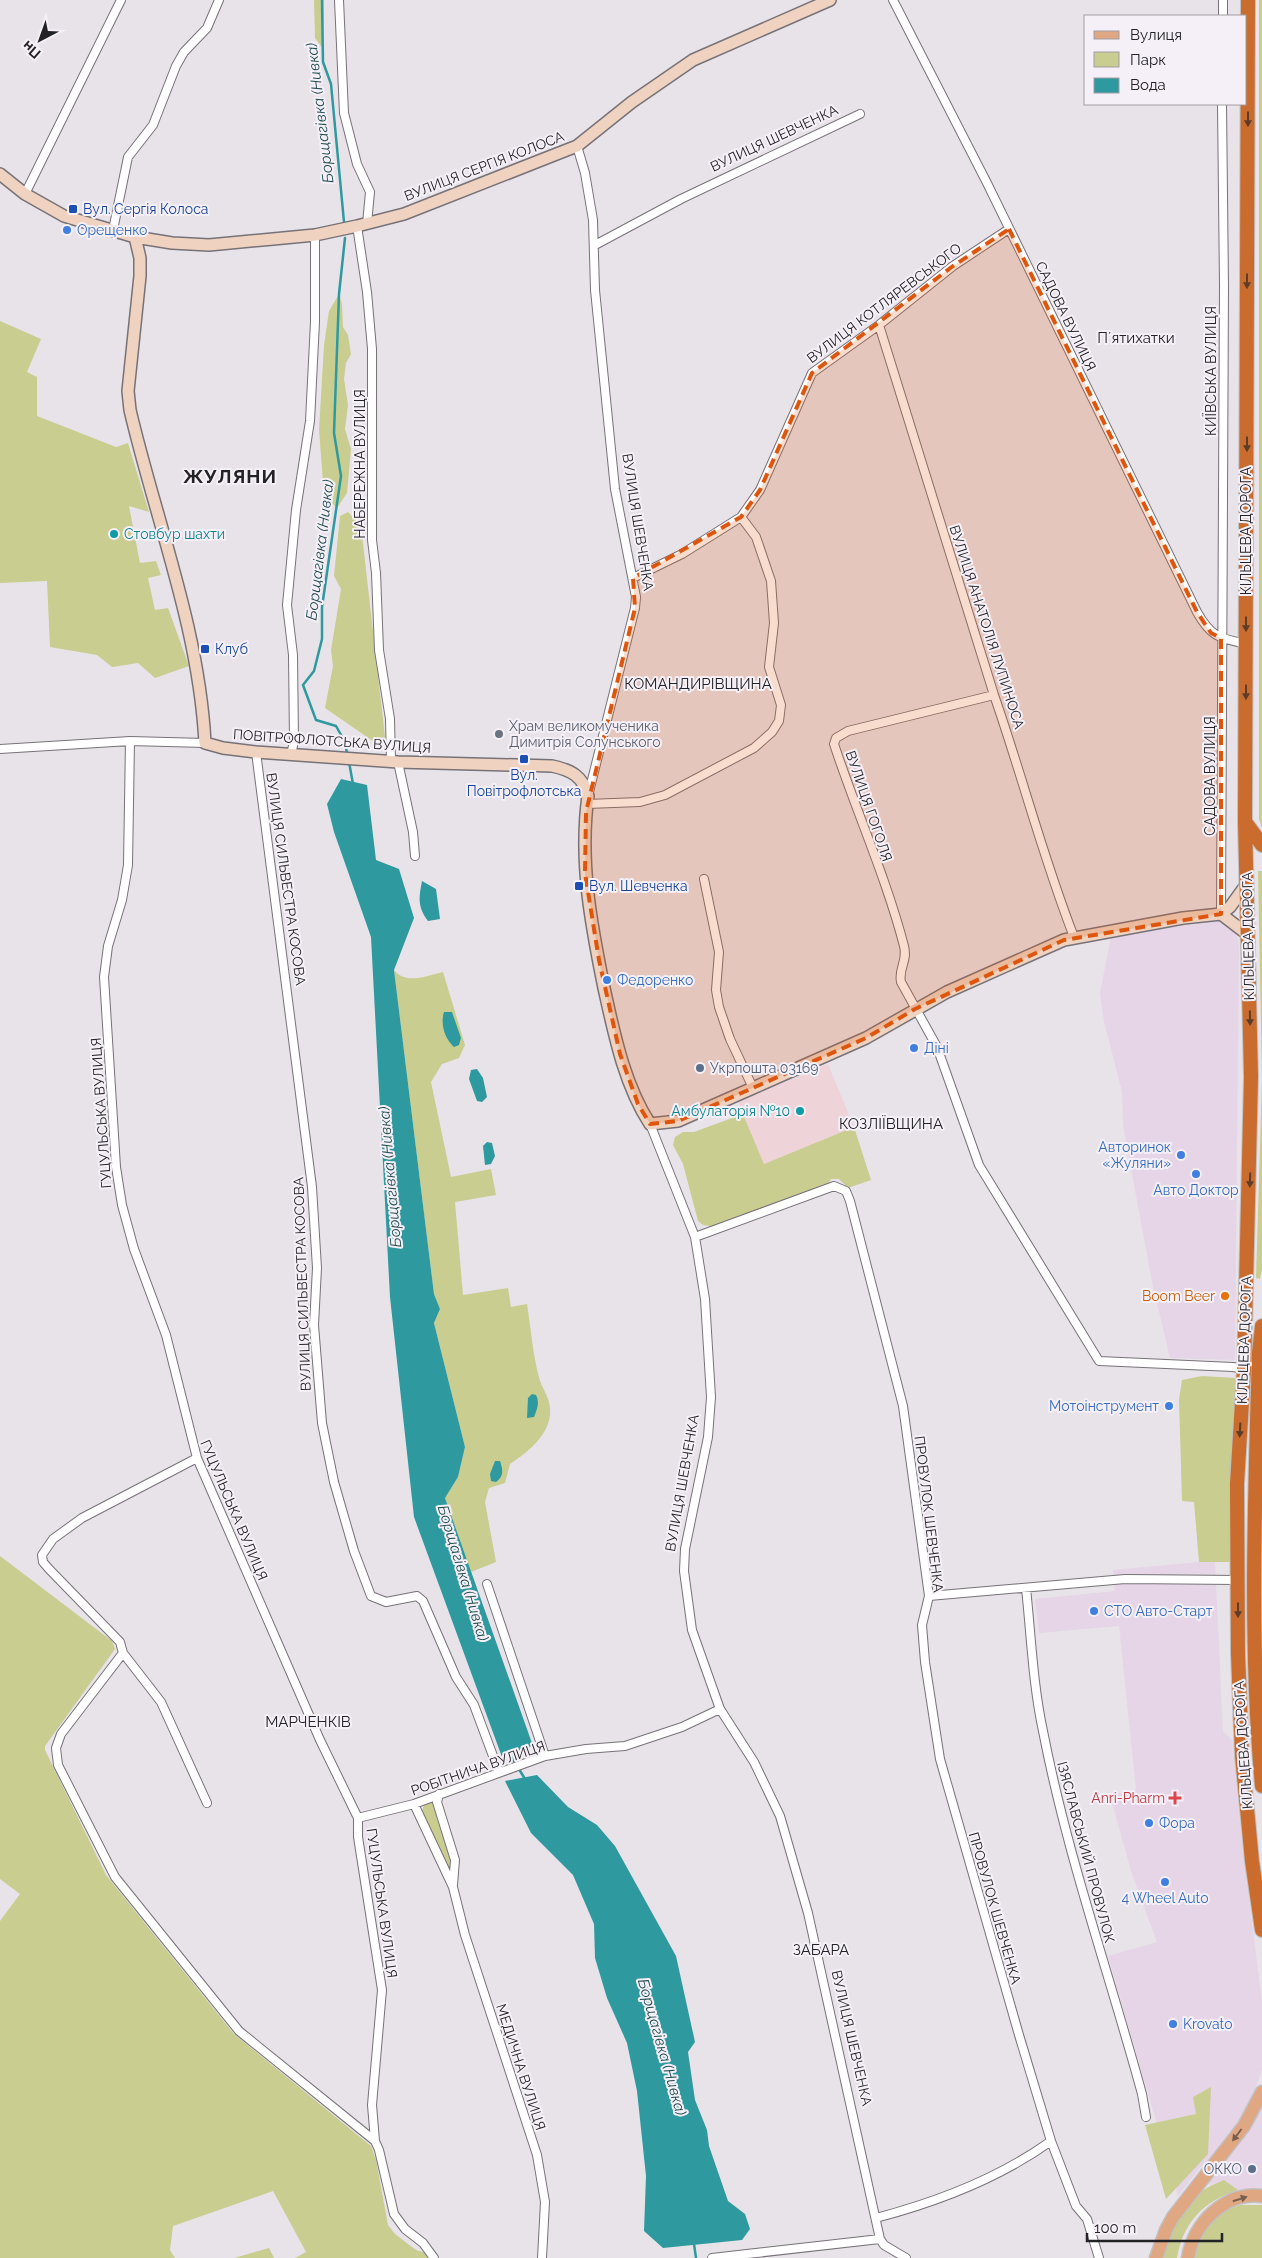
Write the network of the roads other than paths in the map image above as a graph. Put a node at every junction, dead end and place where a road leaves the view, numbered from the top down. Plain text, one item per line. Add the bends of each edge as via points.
1 (121, 0) edge
2 (219, 0) edge
3 (339, 0) edge
4 (830, 0) edge
5 (893, 0) edge
6 (1223, 0) edge
7 (1248, 0) edge
8 (1222, 15) edge
9 (1222, 105) edge
10 (860, 114) dead end
11 (577, 146) junction
12 (0, 174) edge
13 (25, 194) junction
14 (362, 225) junction
15 (1009, 229) junction
16 (113, 230) junction
17 (315, 234) junction
18 (135, 237) junction
19 (594, 245) junction
20 (879, 325) junction
21 (741, 517) junction
22 (633, 578) junction
23 (1221, 638) junction
24 (1246, 644) junction
25 (994, 695) junction
26 (130, 741) junction
27 (205, 743) junction
28 (0, 749) edge
29 (256, 752) junction
30 (291, 755) junction
31 (395, 762) junction
32 (588, 800) junction
33 (1245, 822) junction
34 (1262, 845) edge
35 (415, 856) dead end
36 (704, 879) dead end
37 (1246, 885) junction
38 (1221, 914) junction
39 (1247, 934) junction
40 (1074, 937) junction
41 (914, 1009) junction
42 (754, 1088) junction
43 (650, 1124) junction
44 (695, 1237) junction
45 (1262, 1326) edge
46 (1244, 1369) junction
47 (196, 1458) junction
48 (1259, 1464) edge
49 (1238, 1580) junction
50 (487, 1584) dead end
51 (1026, 1588) junction
52 (929, 1596) junction
53 (123, 1652) junction
54 (720, 1709) junction
55 (545, 1756) junction
56 (499, 1772) junction
57 (1262, 1786) edge
58 (439, 1794) junction
59 (208, 1803) dead end
60 (414, 1804) junction
61 (358, 1818) junction
62 (453, 1887) junction
63 (1262, 1930) edge
64 (1262, 2092) edge
65 (1146, 2117) dead end
66 (375, 2141) junction
67 (1051, 2141) junction
68 (1262, 2196) edge
69 (876, 2218) junction
70 (880, 2239) junction
71 (434, 2258) edge
72 (542, 2258) edge
73 (712, 2258) edge
74 (906, 2258) edge
75 (1099, 2258) edge
76 (1156, 2258) edge
77 (1188, 2258) edge

1 - 13 street
2 - 16 street via 207,28 184,52 176,66 153,125 128,157
3 - 14 street, НАБЕРЕЖНА ВУЛИЦЯ via 344,113 357,164 370,192
4 - 11 street, ВУЛИЦЯ СЕРГІЯ КОЛОСА via 693,60 632,102
5 - 15 street, САДОВА ВУЛИЦЯ
6 - 8 street
7 -> 24 highway, КІЛЬЦЕВА ДОРОГА
9 - 23 street, КИЇВСЬКА ВУЛИЦЯ
10 - 19 street, ВУЛИЦЯ ШЕВЧЕНКА via 681,199
11 - 14 street, ВУЛИЦЯ СЕРГІЯ КОЛОСА via 404,214
11 - 19 street, ВУЛИЦЯ ШЕВЧЕНКА via 593,220
12 - 13 street, ВУЛИЦЯ СЕРГІЯ КОЛОСА
13 - 16 street, ВУЛИЦЯ СЕРГІЯ КОЛОСА via 64,216
14 - 17 street, ВУЛИЦЯ СЕРГІЯ КОЛОСА
14 - 31 street, НАБЕРЕЖНА ВУЛИЦЯ via 372,349 372,540 379,650
15 - 20 street, ВУЛИЦЯ КОТЛЯРЕВСЬКОГО via 953,266
15 - 23 street, САДОВА ВУЛИЦЯ via 1197,612 1211,633
16 - 18 street, ВУЛИЦЯ СЕРГІЯ КОЛОСА
17 - 18 street, ВУЛИЦЯ СЕРГІЯ КОЛОСА via 209,245
17 - 30 street via 310,421 296,510 287,605 293,655 294,742
18 - 27 street via 140,276 128,391 130,410 194,651 202,692
19 - 22 street, ВУЛИЦЯ ШЕВЧЕНКА via 595,290 615,489
20 - 21 street, ВУЛИЦЯ КОТЛЯРЕВСЬКОГО via 808,377 760,490
20 - 25 street, ВУЛИЦЯ АНАТОЛІЯ ЛУПИНОСА
21 - 22 street, ВУЛИЦЯ КОТЛЯРЕВСЬКОГО via 682,554
21 - 32 street via 756,537 771,581 774,623 769,667 780,705 779,721 754,748 660,797 640,802
22 - 32 street, ВУЛИЦЯ ШЕВЧЕНКА via 635,608
23 - 24 street, САДОВА ВУЛИЦЯ
23 - 38 street, САДОВА ВУЛИЦЯ
24 -> 33 highway, КІЛЬЦЕВА ДОРОГА
25 - 40 street, ВУЛИЦЯ АНАТОЛІЯ ЛУПИНОСА via 1040,843
25 - 41 street, ВУЛИЦЯ ГОГОЛЯ via 848,731 840,734 834,744 893,910 906,960 899,974
26 - 27 street, ПОВІТРОФЛОТСЬКА ВУЛИЦЯ
26 - 28 street, ПОВІТРОФЛОТСЬКА ВУЛИЦЯ
26 - 47 street, ГУЦУЛЬСЬКА ВУЛИЦЯ via 128,865 122,900 108,946 104,977 116,1167 134,1249 166,1335
27 - 29 street, ПОВІТРОФЛОТСЬКА ВУЛИЦЯ
29 - 30 street, ПОВІТРОФЛОТСЬКА ВУЛИЦЯ
29 - 56 street, ВУЛИЦЯ СИЛЬВЕСТРА КОСОВА via 312,1187 318,1386 334,1482 371,1596 386,1602 418,1596 423,1601 456,1677 474,1705
30 - 31 street, ПОВІТРОФЛОТСЬКА ВУЛИЦЯ
31 - 32 street, ПОВІТРОФЛОТСЬКА ВУЛИЦЯ via 565,768 578,775 585,784
31 - 35 street, НАБЕРЕЖНА ВУЛИЦЯ via 413,832
32 - 43 street, ВУЛИЦЯ ШЕВЧЕНКА via 585,873 600,969 620,1054 638,1104
33 - 34 highway
33 - 37 highway, КІЛЬЦЕВА ДОРОГА
36 - 42 street via 719,952 716,990 719,1007 730,1039
37 - 38 street
37 - 39 highway, КІЛЬЦЕВА ДОРОГА
38 - 39 street
38 - 40 street
39 -> 46 highway, КІЛЬЦЕВА ДОРОГА via 1251,1059
40 - 41 street via 972,980
41 - 42 street via 866,1038
41 - 46 street via 937,1047 979,1165 1099,1361
42 - 43 street via 678,1121
43 - 44 street, ВУЛИЦЯ ШЕВЧЕНКА
44 - 52 street, ПРОВУЛОК ШЕВЧЕНКА via 834,1186 846,1191 903,1406
44 - 54 street, ВУЛИЦЯ ШЕВЧЕНКА via 705,1299 711,1397 708,1437 685,1549 684,1571 692,1630
45 - 48 highway, КІЛЬЦЕВА ДОРОГА
46 -> 49 highway, КІЛЬЦЕВА ДОРОГА via 1237,1484
47 - 53 street via 82,1518 53,1539 42,1555 49,1569 120,1642
47 - 61 street, ГУЦУЛЬСЬКА ВУЛИЦЯ via 320,1740
48 - 57 highway, КІЛЬЦЕВА ДОРОГА via 1255,1653
49 - 51 street via 1125,1579
49 -> 63 highway, КІЛЬЦЕВА ДОРОГА via 1242,1756
50 - 55 street
51 - 52 street
51 - 65 street, ІЗЯСЛАВСЬКИЙ ПРОВУЛОК via 1042,1729 1053,1778
52 - 67 street, ПРОВУЛОК ШЕВЧЕНКА via 922,1625 924,1662 940,1759
53 - 59 street via 161,1702
53 - 66 street via 60,1734 56,1748 58,1765 115,1877 239,2031
54 - 55 street, РОБІТНИЧА ВУЛИЦЯ via 682,1727 625,1746
54 - 69 street, ВУЛИЦЯ ШЕВЧЕНКА via 754,1762 780,1816 808,1913
55 - 56 street, РОБІТНИЧА ВУЛИЦЯ
56 - 58 street, РОБІТНИЧА ВУЛИЦЯ
58 - 60 street, РОБІТНИЧА ВУЛИЦЯ
58 - 62 street, МЕДИЧНА ВУЛИЦЯ via 437,1802 455,1860
60 - 61 street, РОБІТНИЧА ВУЛИЦЯ
60 - 62 street, МЕДИЧНА ВУЛИЦЯ
61 - 66 street, ГУЦУЛЬСЬКА ВУЛИЦЯ via 358,1837 382,1990 372,2105
62 - 72 street, МЕДИЧНА ВУЛИЦЯ via 537,2155 545,2202
64 -> 76 main road via 1244,2126 1173,2217
66 - 71 street, ГУЦУЛЬСЬКА ВУЛИЦЯ via 394,2214
67 - 69 street via 965,2187
67 - 75 street, ПРОВУЛОК ШЕВЧЕНКА via 1076,2206 1087,2218
77 -> 68 main road via 1196,2230 1213,2212 1244,2197
69 - 70 street, ВУЛИЦЯ ШЕВЧЕНКА
70 - 73 street
70 - 74 street

